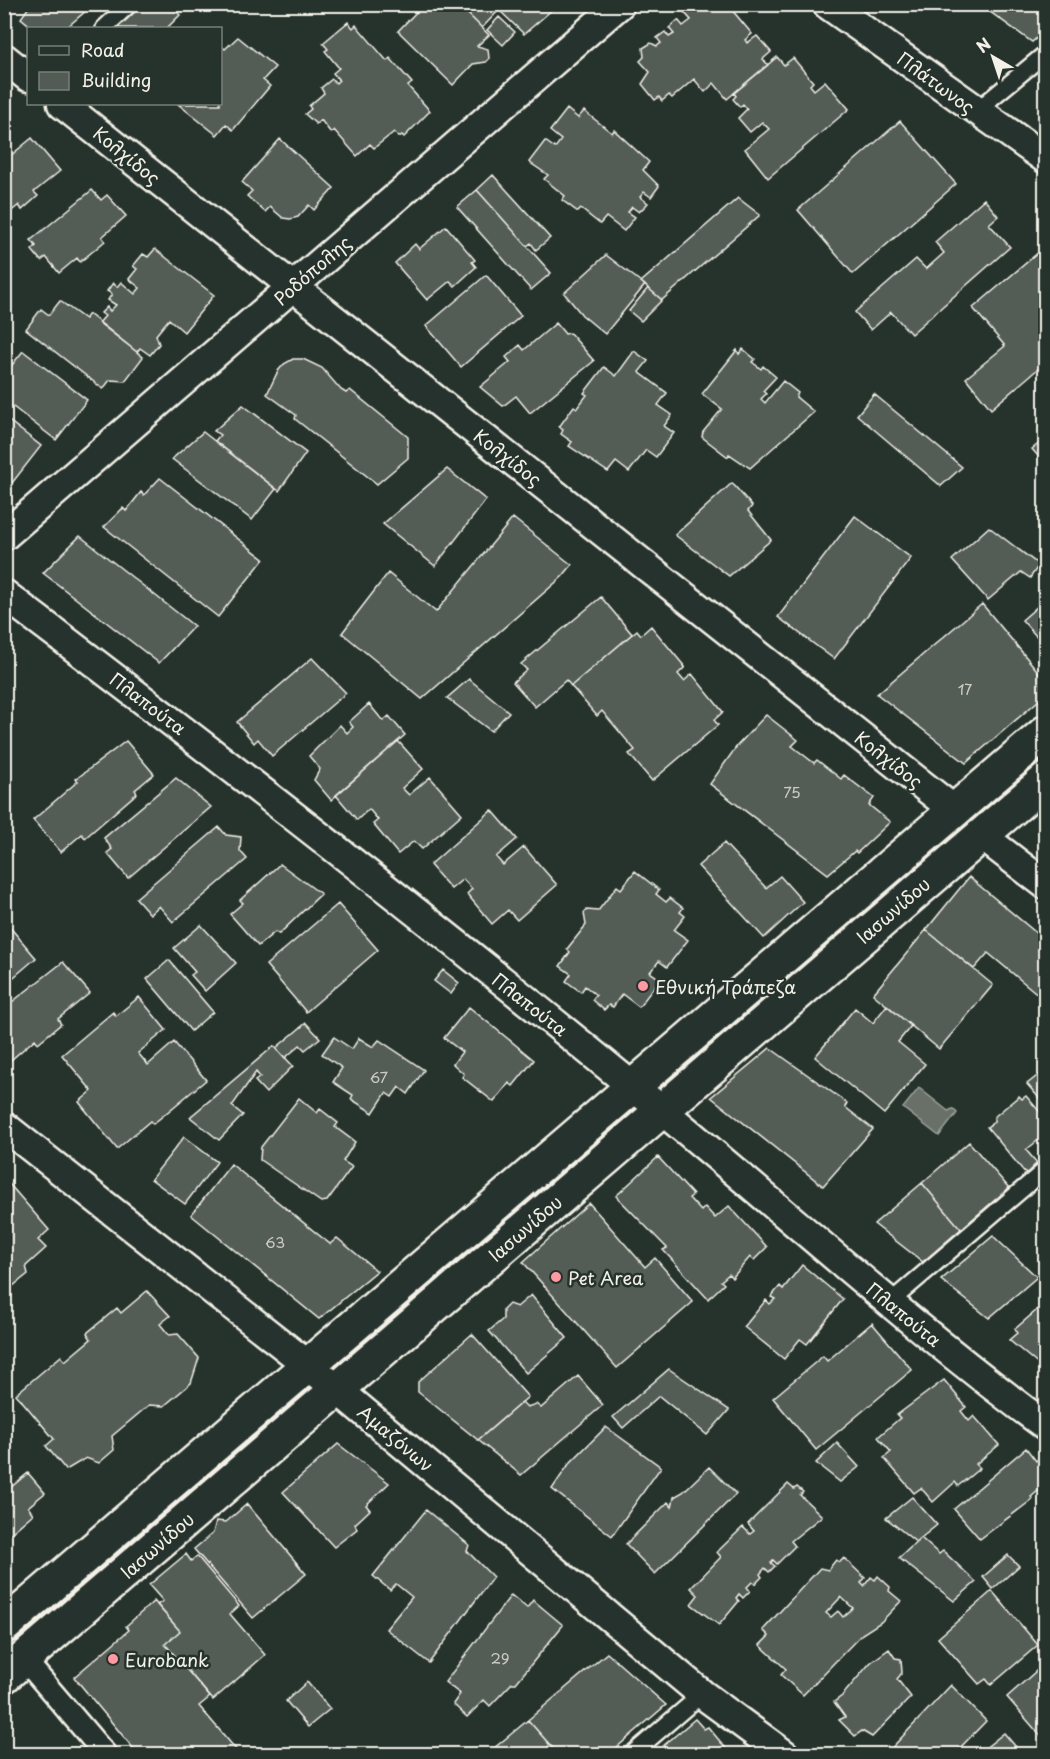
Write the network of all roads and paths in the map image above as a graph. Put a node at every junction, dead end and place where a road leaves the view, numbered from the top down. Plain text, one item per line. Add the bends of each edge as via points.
1 (130, 4) edge
2 (620, 4) edge
3 (827, 4) edge
4 (105, 27) edge
5 (1046, 53) edge
6 (4, 58) edge
7 (27, 76) edge
8 (63, 105) edge
9 (976, 111) junction
10 (1046, 159) edge
11 (292, 287) junction
12 (4, 536) edge
13 (4, 594) edge
14 (1046, 732) edge
15 (1046, 780) edge
16 (954, 810) junction
17 (981, 835) junction
18 (1046, 885) edge
19 (633, 1086) junction
20 (662, 1110) junction
21 (4, 1126) edge
22 (1046, 1169) edge
23 (889, 1303) junction
24 (308, 1365) junction
25 (337, 1390) junction
26 (1041, 1416) edge
27 (4, 1626) edge
28 (14, 1668) edge
29 (702, 1694) junction
30 (105, 1755) edge
31 (632, 1755) edge
32 (784, 1755) edge

1 - 4 lane
2 - 11 street, Ροδόπολης
3 - 9 street, Πλάτωνος
5 - 9 lane
6 - 7 street
8 - 11 street, Κολχίδος
9 - 10 street, Πλάτωνος
11 - 12 street, Ροδόπολης
11 - 16 street, Κολχίδος
13 - 19 street, Πλαπούτα via 191,735
14 - 16 street, Ιασωνίδου
15 - 17 street, Ιασωνίδου
16 - 19 street, Ιασωνίδου
17 - 18 street
17 - 20 street, Ιασωνίδου
19 - 20 street, Πλαπούτα
19 - 24 street, Ιασωνίδου
20 - 23 street, Πλαπούτα
20 - 25 street, Ιασωνίδου
21 - 24 street, Αμαζόνων
22 - 23 lane
23 - 26 street, Πλαπούτα
24 - 25 street, Αμαζόνων
24 - 27 street, Ιασωνίδου
25 - 28 street, Ιασωνίδου
25 - 29 street, Αμαζόνων
28 - 30 street
29 - 31 lane
29 - 32 street, Αμαζόνων

